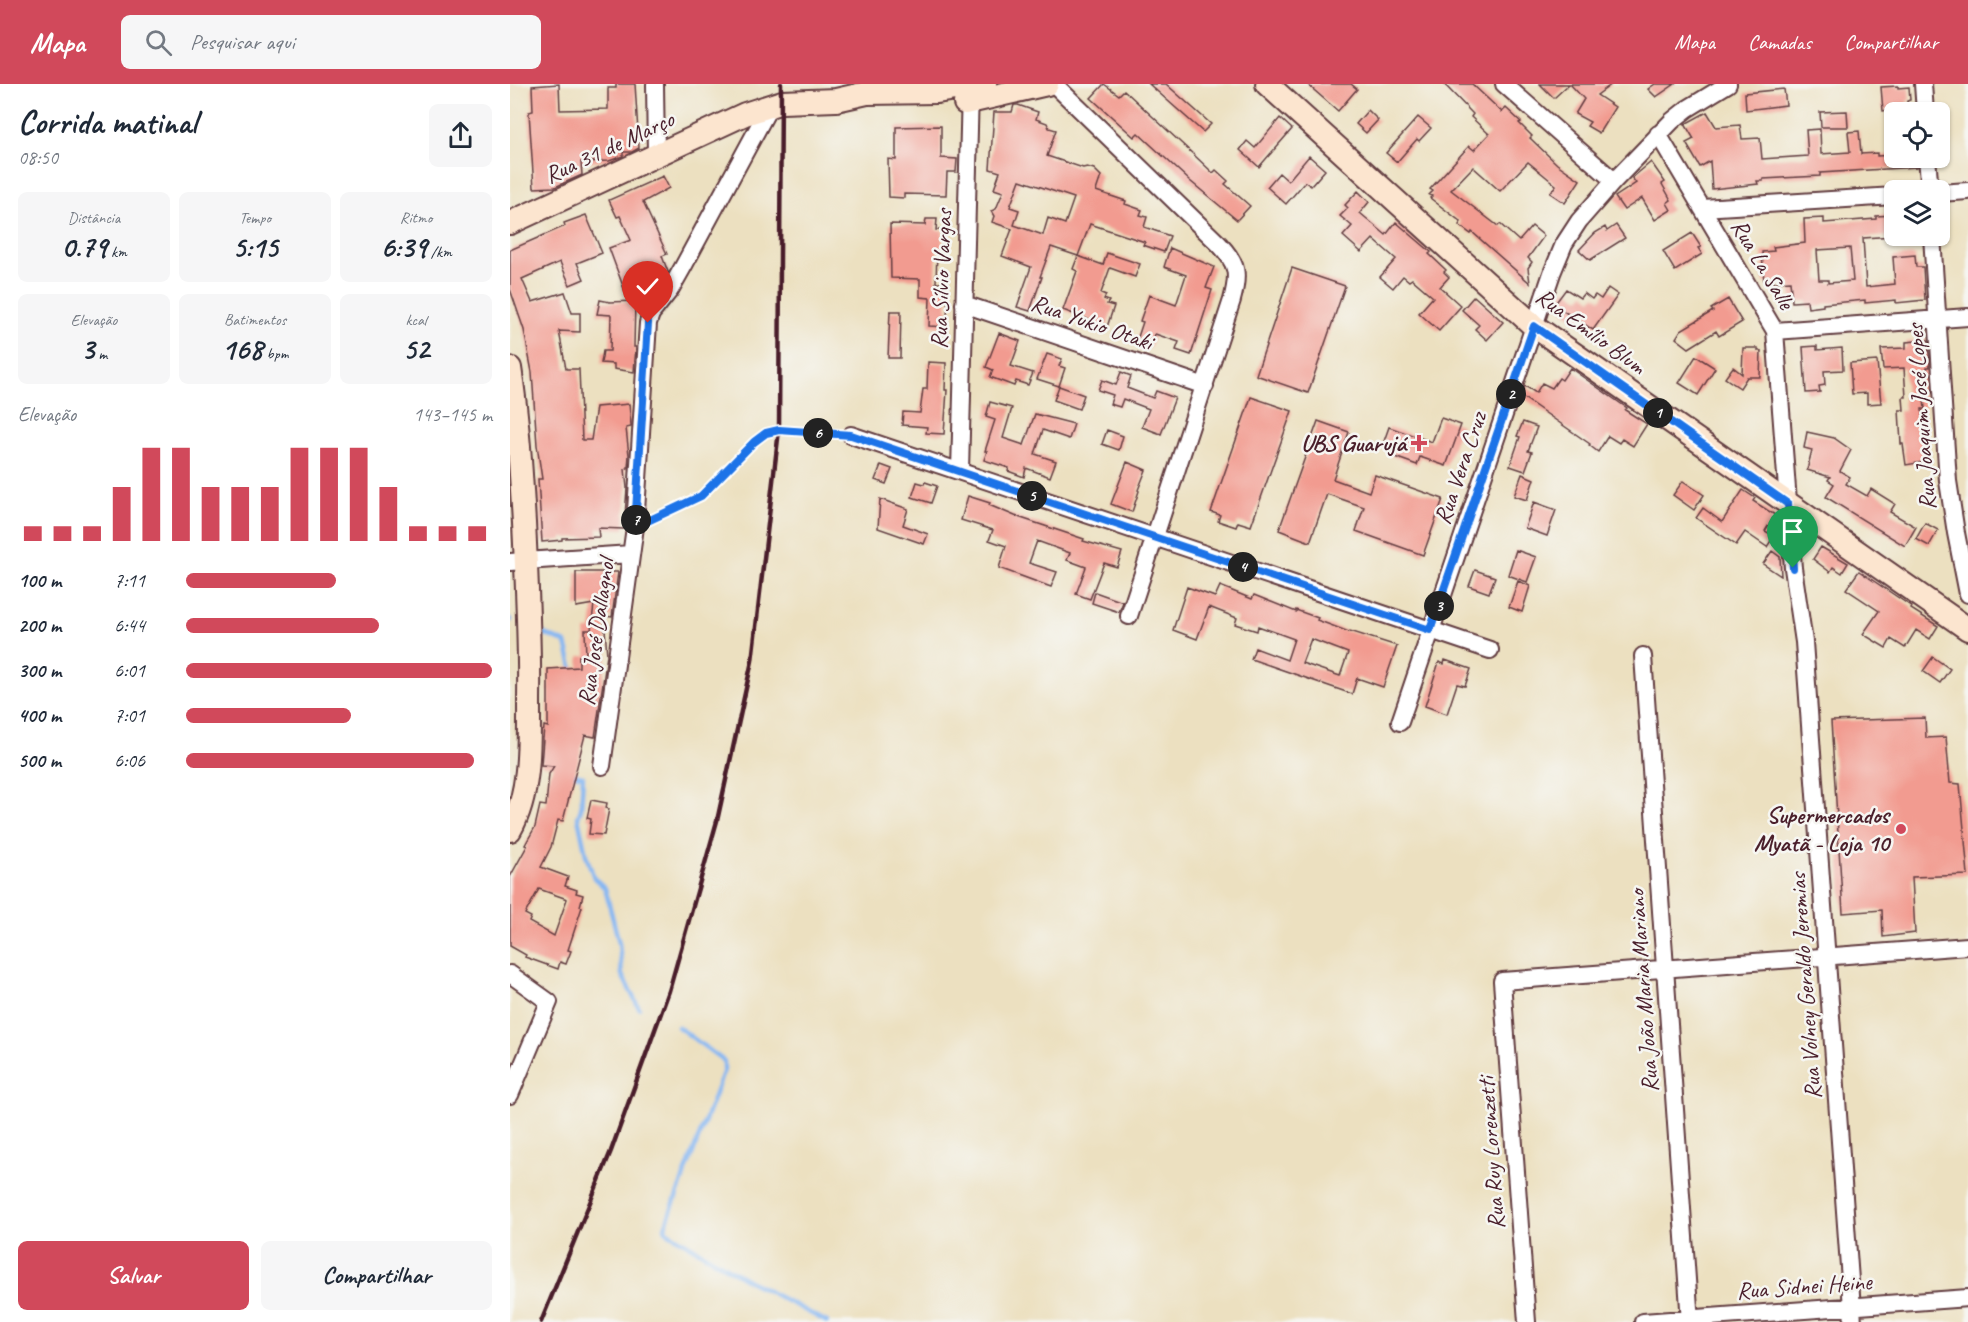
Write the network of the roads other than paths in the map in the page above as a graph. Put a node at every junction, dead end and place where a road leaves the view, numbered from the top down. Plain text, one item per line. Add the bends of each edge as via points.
1 (655, 84) edge
2 (1047, 84) edge
3 (1054, 84) edge
4 (1267, 84) edge
5 (1728, 84) edge
6 (1923, 84) edge
7 (1506, 85) edge
8 (975, 91) edge
9 (838, 92) edge
10 (1924, 102) edge
11 (771, 104) junction
12 (1658, 134) junction
13 (656, 156) junction
14 (1614, 181) junction
15 (1968, 191) edge
16 (1950, 192) edge
17 (1884, 197) edge
18 (1702, 208) junction
19 (510, 223) edge
20 (1933, 246) edge
21 (964, 304) junction
22 (1968, 317) edge
23 (1938, 320) junction
24 (1534, 326) junction
25 (1775, 331) junction
26 (510, 369) edge
27 (1205, 387) junction
28 (851, 435) road end
29 (960, 471) junction
30 (1788, 504) junction
31 (1155, 537) junction
32 (631, 554) junction
33 (518, 561) edge
34 (1968, 594) edge
35 (1130, 616) dead end
36 (1968, 629) edge
37 (1430, 630) junction
38 (1490, 650) dead end
39 (1643, 656) dead end
40 (1400, 722) dead end
41 (602, 766) dead end
42 (510, 830) edge
43 (1968, 946) edge
44 (1826, 957) junction
45 (1665, 969) junction
46 (510, 974) edge
47 (510, 1095) edge
48 (1968, 1298) edge
49 (1852, 1314) edge
50 (1690, 1320) edge
51 (1527, 1322) edge
52 (1643, 1322) edge

1 - 13 street
2 - 8 main road, Rua 31 de Março
3 - 27 street via 1230,256 1237,284
4 - 24 main road, Rua Emílio Blum
5 - 12 street, Rua Vera Cruz via 1687,109
6 - 10 street
7 - 14 street
8 - 9 main road, Rua 31 de Março via 930,107 877,109
8 - 21 street, Rua Sílvio Vargas
9 - 11 main road, Rua 31 de Março
11 - 13 main road, Rua 31 de Março
11 - 32 street, Rua José Dallagnol via 683,267 648,323
12 - 14 street, Rua Vera Cruz
12 - 18 street, Rua La Salle
13 - 19 main road, Rua 31 de Março
14 - 24 street, Rua Vera Cruz via 1564,244
15 - 16 street
17 - 18 street
18 - 25 street, Rua La Salle
20 - 23 street, Rua Joaquim José Lopes
21 - 27 street, Rua Yukio Otaki
21 - 29 street, Rua Sílvio Vargas
22 - 23 street
23 - 25 street
23 - 34 street, Rua Joaquim José Lopes via 1948,481
24 - 30 main road, Rua Emílio Blum
24 - 37 street, Rua Vera Cruz
25 - 30 street, Rua La Salle
26 - 33 main road via 520,457
27 - 31 street
28 - 29 street
29 - 31 street
30 - 36 main road, Rua Emílio Blum
30 - 44 street, Rua Volney Geraldo Jeremias via 1804,642
31 - 35 street
31 - 37 street
32 - 33 street
32 - 41 street, Rua José Dallagnol
33 - 42 main road via 530,663 529,731 521,801
37 - 38 street
37 - 40 street, Rua Vera Cruz
39 - 45 street, Rua João Maria Mariano
43 - 44 street
44 - 45 street
44 - 49 street, Rua Volney Geraldo Jeremias
45 - 50 street, Rua João Maria Mariano
45 - 51 street, Rua Ruy Lorenzetti via 1502,981
46 - 47 street via 549,1002
48 - 49 street, Rua Sidnei Heine
49 - 50 street, Rua Sidnei Heine
50 - 52 street, Rua Sidnei Heine

